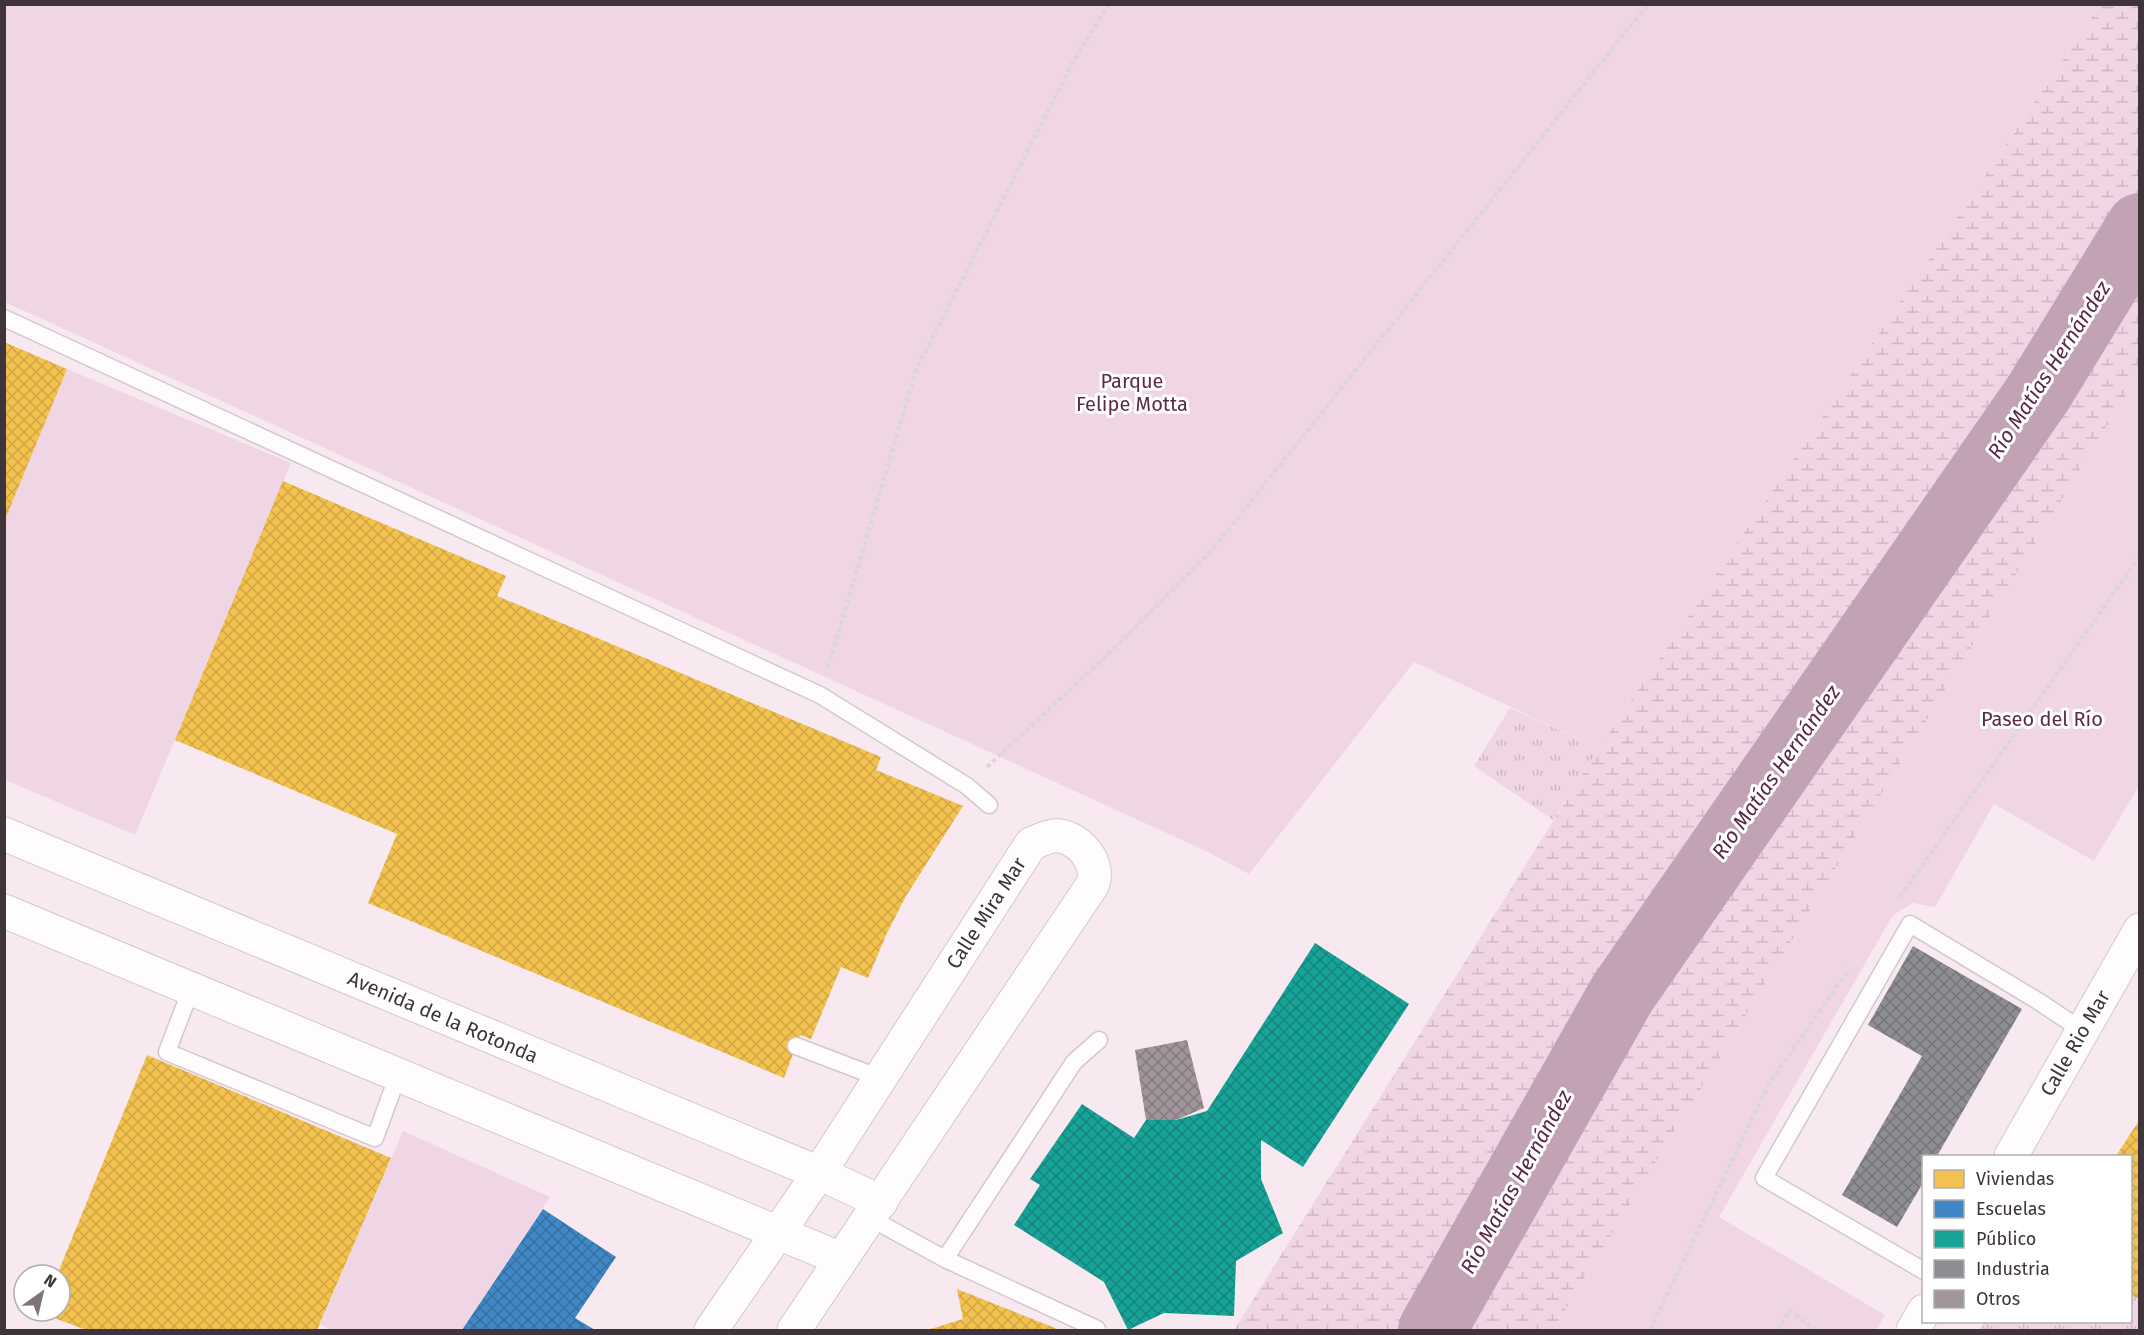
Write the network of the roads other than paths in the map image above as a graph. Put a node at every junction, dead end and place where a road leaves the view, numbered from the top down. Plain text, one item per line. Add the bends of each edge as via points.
1 (4, 318) edge
2 (988, 805) dead end
3 (4, 834) edge
4 (4, 911) edge
5 (2139, 930) edge
6 (191, 989) junction
7 (2083, 1030) junction
8 (1099, 1040) dead end
9 (796, 1046) dead end
10 (398, 1075) junction
11 (880, 1078) junction
12 (2012, 1155) edge
13 (819, 1173) junction
14 (875, 1210) junction
15 (778, 1233) junction
16 (841, 1259) junction
17 (945, 1259) junction
18 (1922, 1270) edge
19 (1922, 1313) edge
20 (1097, 1329) dead end
21 (711, 1330) edge
22 (794, 1330) edge
23 (1913, 1330) edge

1 - 2 lane via 820,695 967,786
3 - 13 street, Avenida de la Rotonda
4 - 6 street
5 - 7 street, Calle Rio Mar
6 - 10 street
6 - 10 lane via 167,1052 375,1138
7 - 12 street, Calle Rio Mar
7 - 18 lane via 1910,924 1764,1178
8 - 17 lane via 1074,1062
9 - 11 lane
10 - 15 street
11 - 13 street, Calle Mira Mar
11 - 14 street, Calle Mira Mar via 1031,844 1055,836 1077,843 1093,862 1095,881
13 - 14 street, Avenida de la Rotonda
13 - 15 street, Calle Mira Mar
14 - 16 street, Calle Mira Mar
14 - 17 lane
15 - 16 street
15 - 21 street, Calle Mira Mar
16 - 22 street, Calle Mira Mar
17 - 20 lane
19 - 23 street

